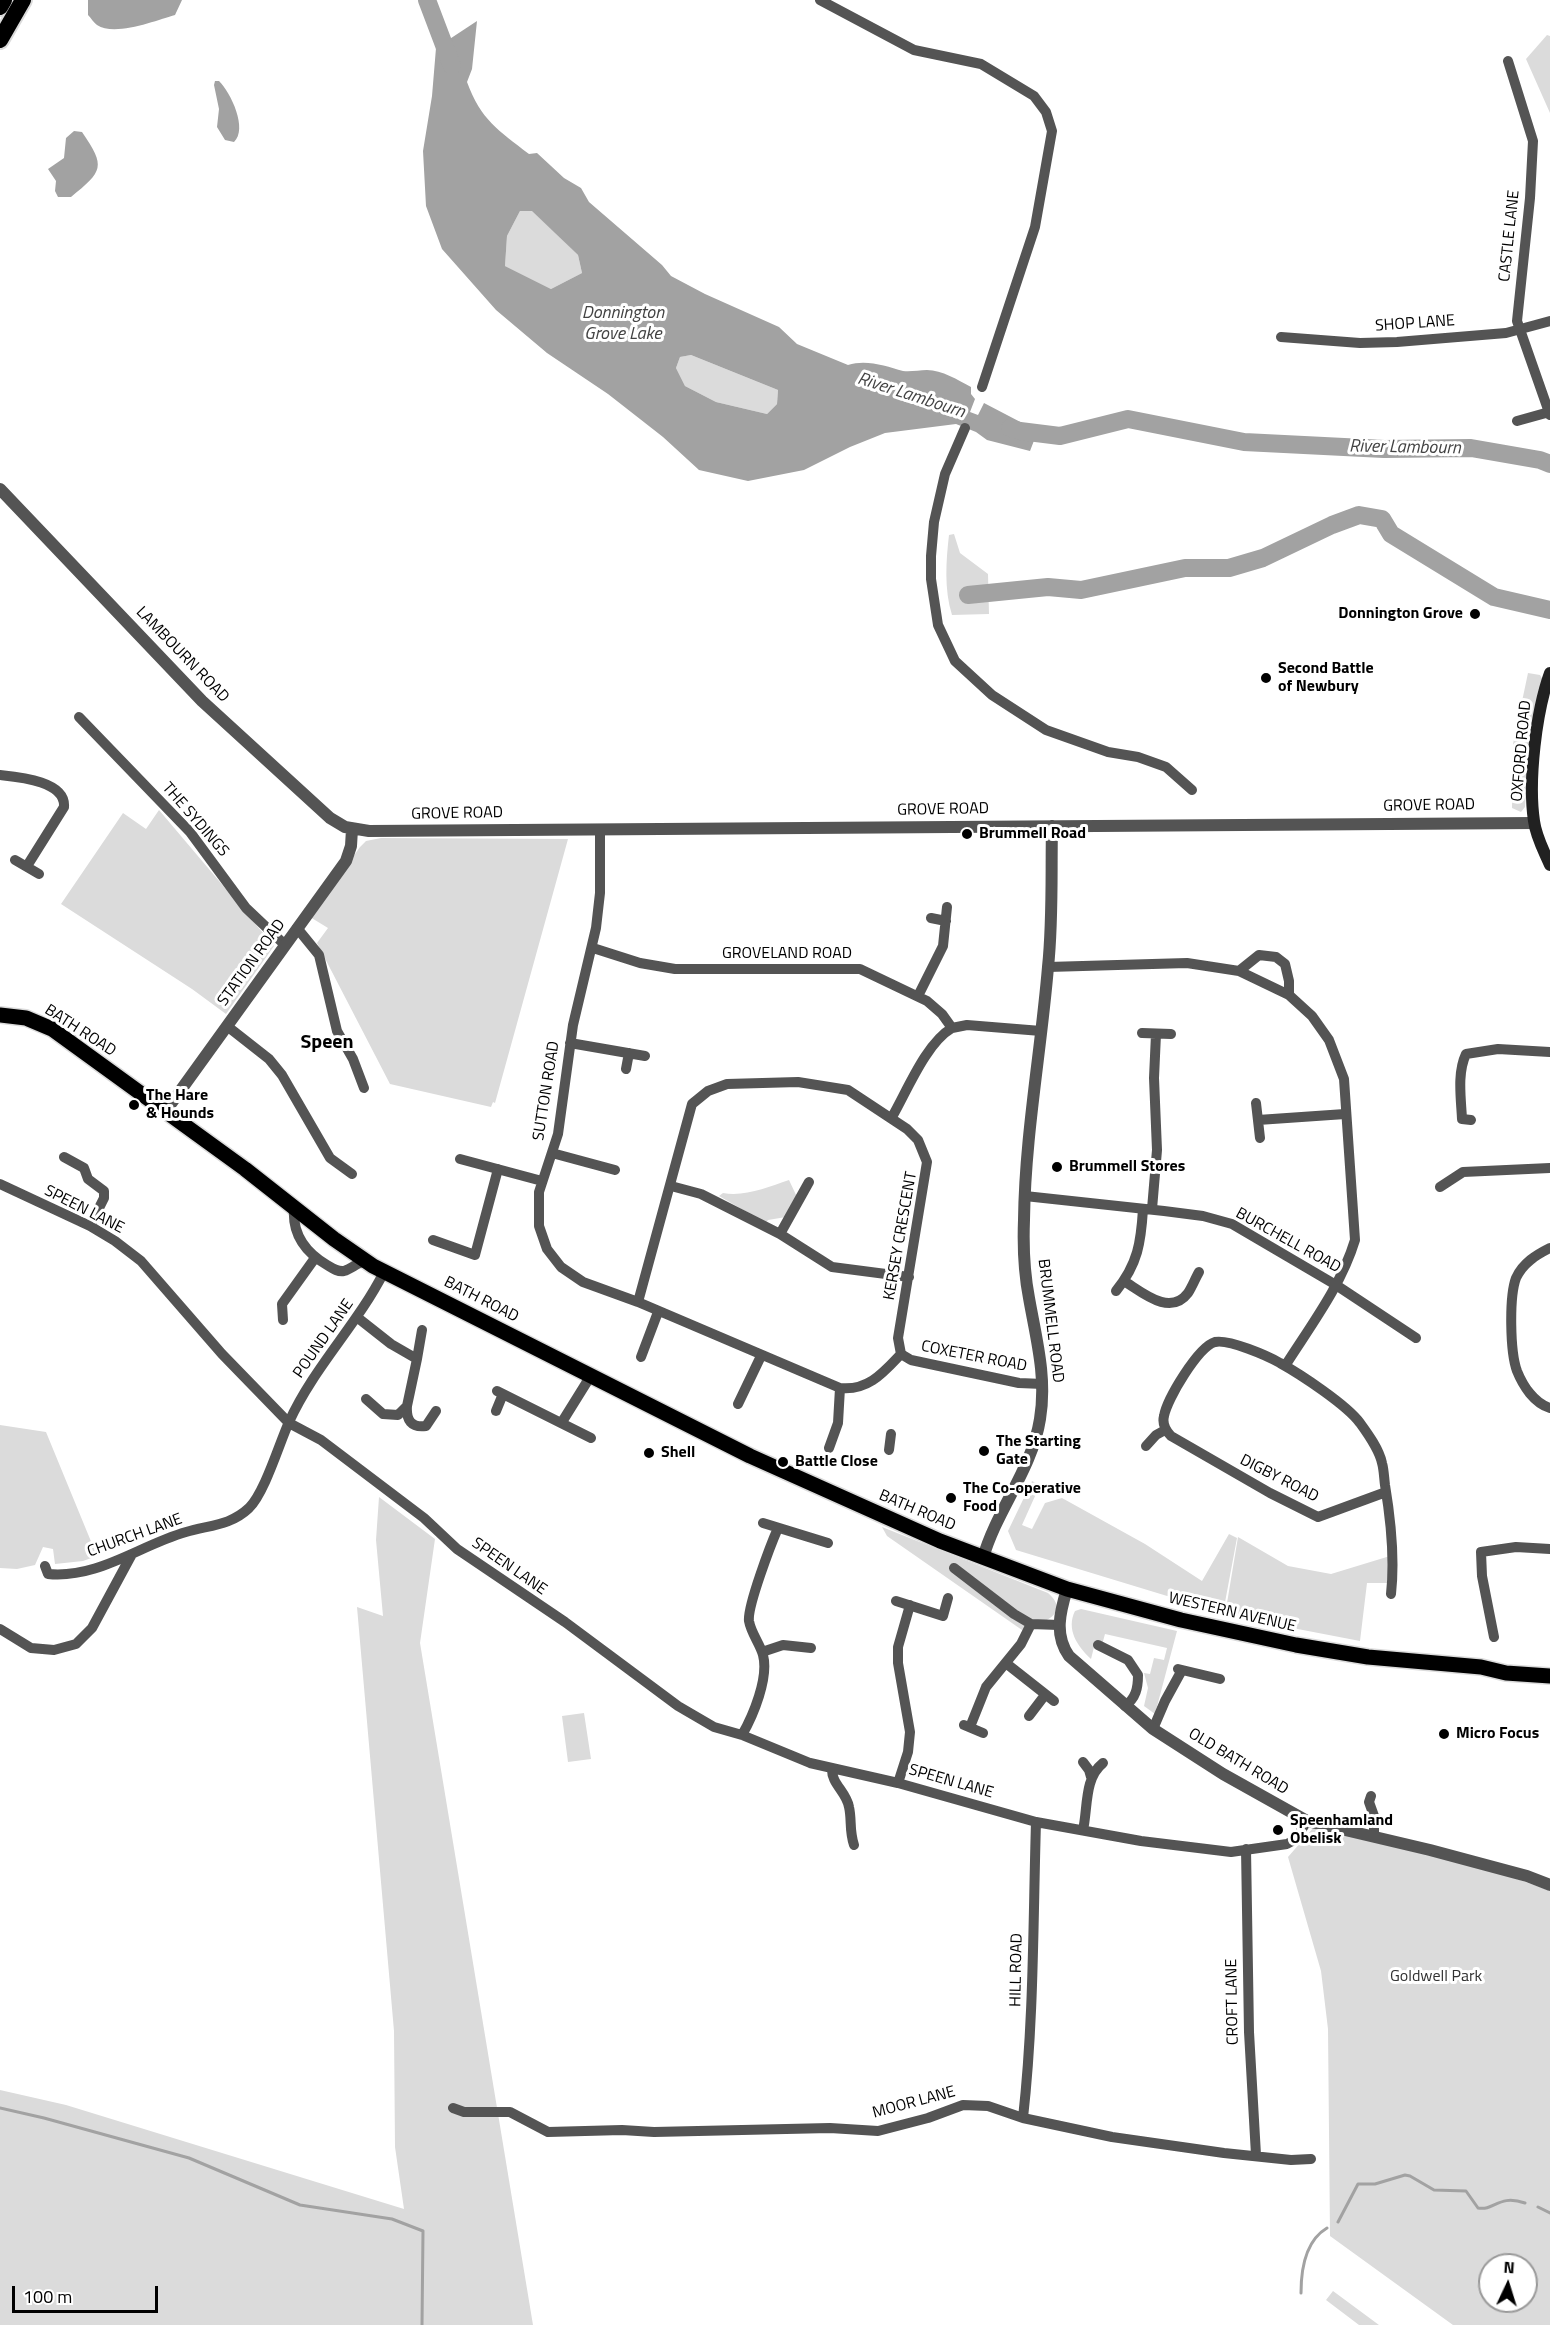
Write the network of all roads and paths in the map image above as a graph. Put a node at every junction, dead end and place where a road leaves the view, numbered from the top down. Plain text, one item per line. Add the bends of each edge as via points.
1 (4, 0) edge
2 (23, 0) edge
3 (820, 0) edge
4 (0, 7) edge
5 (0, 40) edge
6 (1508, 61) dead end
7 (1550, 321) edge
8 (1518, 328) junction
9 (1281, 337) dead end
10 (982, 387) dead end
11 (1549, 414) edge
12 (1517, 421) dead end
13 (965, 428) dead end
14 (0, 489) edge
15 (1550, 673) edge
16 (79, 717) dead end
17 (0, 775) edge
18 (1192, 790) dead end
19 (1534, 822) junction
20 (1052, 825) junction
21 (352, 829) junction
22 (600, 829) junction
23 (15, 860) dead end
24 (1550, 865) edge
25 (27, 866) junction
26 (39, 874) dead end
27 (947, 907) dead end
28 (931, 918) dead end
29 (946, 921) junction
30 (297, 928) junction
31 (284, 944) junction
32 (592, 948) junction
33 (1048, 967) junction
34 (1239, 971) junction
35 (1289, 995) junction
36 (918, 996) junction
37 (0, 1015) edge
38 (227, 1026) junction
39 (952, 1028) junction
40 (1041, 1031) junction
41 (1142, 1033) dead end
42 (1156, 1034) junction
43 (1171, 1034) dead end
44 (570, 1043) junction
45 (1459, 1044) dead end
46 (1550, 1052) edge
47 (629, 1053) junction
48 (1466, 1054) junction
49 (645, 1056) dead end
50 (626, 1069) dead end
51 (363, 1088) dead end
52 (1256, 1103) dead end
53 (165, 1112) junction
54 (1345, 1114) junction
55 (892, 1118) junction
56 (1258, 1120) junction
57 (1471, 1120) dead end
58 (1260, 1138) dead end
59 (552, 1153) junction
60 (64, 1157) dead end
61 (460, 1159) dead end
62 (1550, 1168) edge
63 (498, 1169) junction
64 (615, 1170) dead end
65 (352, 1174) dead end
66 (542, 1181) junction
67 (809, 1182) dead end
68 (0, 1184) edge
69 (671, 1186) junction
70 (1440, 1187) dead end
71 (1025, 1196) junction
72 (294, 1208) junction
73 (1148, 1209) junction
74 (90, 1226) junction
75 (780, 1234) junction
76 (433, 1240) dead end
77 (1550, 1248) edge
78 (315, 1258) junction
79 (365, 1262) junction
80 (384, 1272) junction
81 (1199, 1272) dead end
82 (909, 1277) junction
83 (1124, 1281) junction
84 (1336, 1285) junction
85 (1116, 1291) dead end
86 (638, 1302) junction
87 (658, 1312) junction
88 (358, 1318) junction
89 (283, 1320) dead end
90 (422, 1330) dead end
91 (1416, 1338) dead end
92 (901, 1354) junction
93 (761, 1356) junction
94 (641, 1357) dead end
95 (417, 1359) junction
96 (1285, 1366) junction
97 (590, 1377) junction
98 (1043, 1384) junction
99 (840, 1388) junction
100 (366, 1399) dead end
101 (738, 1404) dead end
102 (407, 1406) junction
103 (1550, 1408) edge
104 (436, 1411) dead end
105 (496, 1411) dead end
106 (562, 1422) junction
107 (289, 1423) junction
108 (1165, 1430) junction
109 (891, 1434) dead end
110 (591, 1438) dead end
111 (1146, 1446) dead end
112 (829, 1448) dead end
113 (889, 1450) dead end
114 (1386, 1492) junction
115 (763, 1523) dead end
116 (778, 1528) junction
117 (828, 1543) dead end
118 (1550, 1549) edge
119 (132, 1554) junction
120 (983, 1558) junction
121 (45, 1566) dead end
122 (954, 1568) dead end
123 (1067, 1589) junction
124 (1391, 1594) dead end
125 (948, 1598) dead end
126 (896, 1601) dead end
127 (910, 1605) junction
128 (1030, 1624) junction
129 (1491, 1624) junction
130 (1479, 1625) dead end
131 (1059, 1626) junction
132 (0, 1629) edge
133 (1494, 1636) dead end
134 (804, 1644) dead end
135 (1098, 1645) dead end
136 (762, 1652) junction
137 (1007, 1664) junction
138 (1548, 1675) edge
139 (1220, 1679) dead end
140 (1125, 1706) junction
141 (1029, 1716) dead end
142 (1153, 1730) junction
143 (983, 1733) dead end
144 (742, 1735) junction
145 (1083, 1762) dead end
146 (1102, 1763) dead end
147 (832, 1768) junction
148 (1091, 1777) junction
149 (898, 1783) junction
150 (1371, 1796) dead end
151 (1307, 1821) junction
152 (1036, 1822) junction
153 (1083, 1830) junction
154 (1374, 1837) junction
155 (854, 1845) dead end
156 (1246, 1849) junction
157 (1550, 1885) edge
158 (453, 2108) dead end
159 (1023, 2118) junction
160 (1256, 2155) junction
161 (1311, 2159) dead end

1 - 4 highway
2 - 5 highway
3 - 10 street via 914,50 981,64 1034,96 1046,112 1052,131 1035,227
6 - 8 street, CASTLE LANE via 1533,141 1516,312
7 - 8 street, SHOP LANE
8 - 9 street, SHOP LANE via 1506,333 1397,342
8 - 11 street, CASTLE LANE
11 - 12 street, CASTLE LANE
13 - 18 street via 945,474 931,556 938,625 955,661 992,694 1046,730 1108,753 1138,757 1166,767
14 - 21 street, LAMBOURN ROAD via 202,701 330,818
15 - 19 main road, OXFORD ROAD via 1538,722
16 - 31 street, THE SYDINGS via 190,832 246,908
17 - 25 street via 40,781 64,800 64,807
19 - 20 street, GROVE ROAD
19 - 24 main road, OXFORD ROAD
20 - 22 street, GROVE ROAD
20 - 33 street, BRUMMELL ROAD
21 - 22 street, GROVE ROAD
21 - 30 street, STATION ROAD via 346,861
22 - 32 street, SUTTON ROAD via 600,893
23 - 25 street
25 - 26 street
27 - 29 street
28 - 29 street
29 - 36 street via 940,953
30 - 31 street, STATION ROAD
30 - 51 street via 319,955 337,1031
31 - 38 street, STATION ROAD
32 - 36 street, GROVELAND ROAD via 693,975 849,967 869,971
32 - 44 street, SUTTON ROAD
33 - 34 street via 1187,963
33 - 40 street, BRUMMELL ROAD
34 - 35 street
34 - 35 street via 1259,955 1276,957 1286,964
35 - 54 street via 1312,1016 1329,1040 1344,1079
36 - 39 street, GROVELAND ROAD via 942,1014
37 - 53 main road, BATH ROAD via 44,1024
38 - 53 street, STATION ROAD
38 - 65 street via 275,1067 328,1163
39 - 40 street via 967,1024
39 - 55 street via 928,1051
40 - 71 street, BRUMMELL ROAD
41 - 42 street
42 - 43 street
42 - 73 street via 1157,1150
44 - 47 street
44 - 59 street, SUTTON ROAD via 562,1113
45 - 48 street
46 - 48 street via 1498,1049
47 - 49 street
47 - 50 street
48 - 57 street via 1462,1063 1462,1119
52 - 56 street
53 - 72 main road, BATH ROAD
54 - 56 street
54 - 84 street via 1355,1240
55 - 69 street, KERSEY CRESCENT via 848,1090 798,1082 727,1084 708,1091 692,1104
55 - 82 street, KERSEY CRESCENT via 918,1140 927,1162
56 - 58 street
59 - 64 street
59 - 66 street, SUTTON ROAD
60 - 74 street via 84,1168 88,1179 104,1191
61 - 63 street
62 - 70 street via 1463,1172
63 - 66 street
63 - 76 street via 475,1255
66 - 86 street, SUTTON ROAD via 539,1226 554,1259 574,1278
67 - 75 street
68 - 74 street, SPEEN LANE
69 - 75 street via 701,1194
69 - 86 street, KERSEY CRESCENT
71 - 73 street, BURCHELL ROAD
71 - 98 street, BRUMMELL ROAD via 1026,1276
72 - 78 street via 293,1220 302,1243
72 - 79 main road, BATH ROAD
73 - 83 street via 1133,1267
73 - 84 street, BURCHELL ROAD via 1232,1224
74 - 107 street, SPEEN LANE via 141,1261
75 - 82 street via 832,1267
77 - 103 street via 1529,1259 1517,1277 1511,1298 1516,1370 1529,1394
78 - 79 street via 335,1270 345,1271
78 - 89 street via 282,1304
79 - 80 main road, BATH ROAD
80 - 88 street, POUND LANE
80 - 97 main road, BATH ROAD
81 - 83 street via 1186,1295 1170,1304
82 - 92 street, KERSEY CRESCENT via 898,1338
83 - 85 street
84 - 91 street, BURCHELL ROAD
84 - 96 street
86 - 87 street
87 - 93 street
87 - 94 street
88 - 95 street
88 - 107 street, POUND LANE via 308,1385
90 - 95 street
92 - 98 street, COXETER ROAD via 911,1360 996,1379
92 - 99 street via 872,1382 852,1389
93 - 99 street
93 - 101 street
95 - 102 street
96 - 108 street via 1228,1343 1215,1342 1184,1376 1163,1417
96 - 114 street via 1360,1422 1382,1463
97 - 106 street
97 - 120 main road, BATH ROAD via 771,1466
98 - 120 street, BRUMMELL ROAD via 1040,1421 1029,1460
99 - 112 street via 838,1423
100 - 102 street via 382,1414 398,1415
102 - 104 street via 406,1416 419,1427 426,1426
105 - 106 street via 500,1393
106 - 110 street
107 - 119 street, CHURCH LANE via 252,1505 241,1515
107 - 144 street, SPEEN LANE via 321,1440 457,1548 678,1706 714,1727
108 - 111 street
108 - 114 street, DIGBY ROAD via 1214,1463 1318,1517
109 - 113 street
114 - 124 street via 1392,1547
115 - 116 street
116 - 117 street via 814,1543
116 - 136 street via 751,1603 749,1621
118 - 129 street via 1481,1547
119 - 121 street, CHURCH LANE via 75,1573 48,1574
119 - 132 street via 92,1628 76,1644 54,1650 31,1648
120 - 123 main road, WESTERN AVENUE
122 - 128 street
123 - 131 street, OLD BATH ROAD
123 - 138 main road, WESTERN AVENUE via 1296,1646 1368,1657 1481,1667 1500,1665
125 - 127 street via 943,1616
126 - 127 street
127 - 149 street via 898,1647 910,1732
128 - 131 street
128 - 137 street
129 - 130 street
129 - 133 street
131 - 140 street, OLD BATH ROAD via 1069,1656
134 - 136 street
135 - 140 street via 1128,1660 1138,1675 1136,1693
136 - 144 street via 762,1680
137 - 141 street via 1049,1698
137 - 143 street via 986,1687 967,1726
139 - 142 street via 1180,1669
140 - 142 street, OLD BATH ROAD
142 - 151 street, OLD BATH ROAD
144 - 147 street, SPEEN LANE
145 - 148 street
146 - 148 street
147 - 149 street, SPEEN LANE
147 - 155 street via 831,1777 849,1807 849,1831
148 - 153 street
149 - 152 street, SPEEN LANE
150 - 154 street
151 - 154 street, OLD BATH ROAD
151 - 156 street, SPEEN LANE via 1296,1839 1287,1844
152 - 153 street, SPEEN LANE
152 - 159 street, HILL ROAD via 1032,2008
153 - 156 street, SPEEN LANE via 1220,1851
154 - 157 street, OLD BATH ROAD
156 - 160 street, CROFT LANE
158 - 159 street, MOOR LANE via 464,2112 510,2112 548,2132 830,2128 878,2131 963,2105 988,2106
159 - 160 street, MOOR LANE via 1112,2137
160 - 161 street, MOOR LANE

